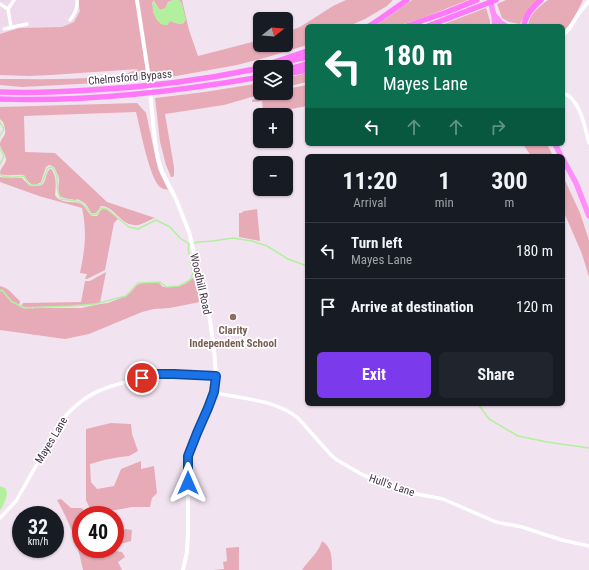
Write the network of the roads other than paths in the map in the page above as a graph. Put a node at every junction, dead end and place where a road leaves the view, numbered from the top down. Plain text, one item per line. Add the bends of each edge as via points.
1 (14, 0) edge
2 (77, 0) edge
3 (137, 0) edge
4 (407, 0) edge
5 (477, 0) edge
6 (490, 0) edge
7 (496, 0) edge
8 (541, 0) edge
9 (589, 1) edge
10 (0, 4) edge
11 (8, 9) junction
12 (494, 16) junction
13 (70, 20) dead end
14 (27, 24) dead end
15 (371, 24) edge
16 (414, 24) edge
17 (433, 24) edge
18 (495, 24) edge
19 (503, 24) edge
20 (524, 24) edge
21 (12, 27) junction
22 (4, 29) dead end
23 (565, 33) edge
24 (305, 52) edge
25 (305, 56) edge
26 (280, 60) edge
27 (290, 60) edge
28 (305, 65) edge
29 (293, 68) edge
30 (253, 69) edge
31 (305, 70) edge
32 (293, 73) edge
33 (253, 78) edge
34 (0, 92) edge
35 (565, 93) edge
36 (0, 99) edge
37 (589, 143) edge
38 (565, 164) edge
39 (588, 213) edge
40 (216, 376) junction
41 (214, 392) junction
42 (0, 518) edge
43 (589, 546) edge
44 (183, 570) edge

1 - 11 street
2 - 13 street via 75,14
3 - 40 street, Woodhill Road via 158,159 187,225 193,246 210,320
4 - 15 highway
5 - 16 highway
6 - 12 main road
7 - 17 highway
8 - 20 highway via 530,11
9 - 23 street
10 - 11 street
11 - 21 street
12 - 18 main road
12 - 19 main road
14 - 21 street
21 - 22 street
24 - 26 highway
25 - 27 highway, Chelmsford Bypass
28 - 29 highway
30 - 34 highway, Chelmsford Bypass via 179,83 137,87
31 - 32 highway
33 - 36 highway, Chelmsford Bypass via 121,96
35 - 37 street via 573,99 579,110
38 - 39 main road
40 - 41 street, Woodhill Road
40 - 42 street, Mayes Lane via 157,374 117,384 91,394 62,420 16,501
41 - 43 street, Hull's Lane via 261,402 293,414 337,460 363,475 412,493 443,499 496,522
41 - 44 street, Woodhill Road via 188,456 188,533

